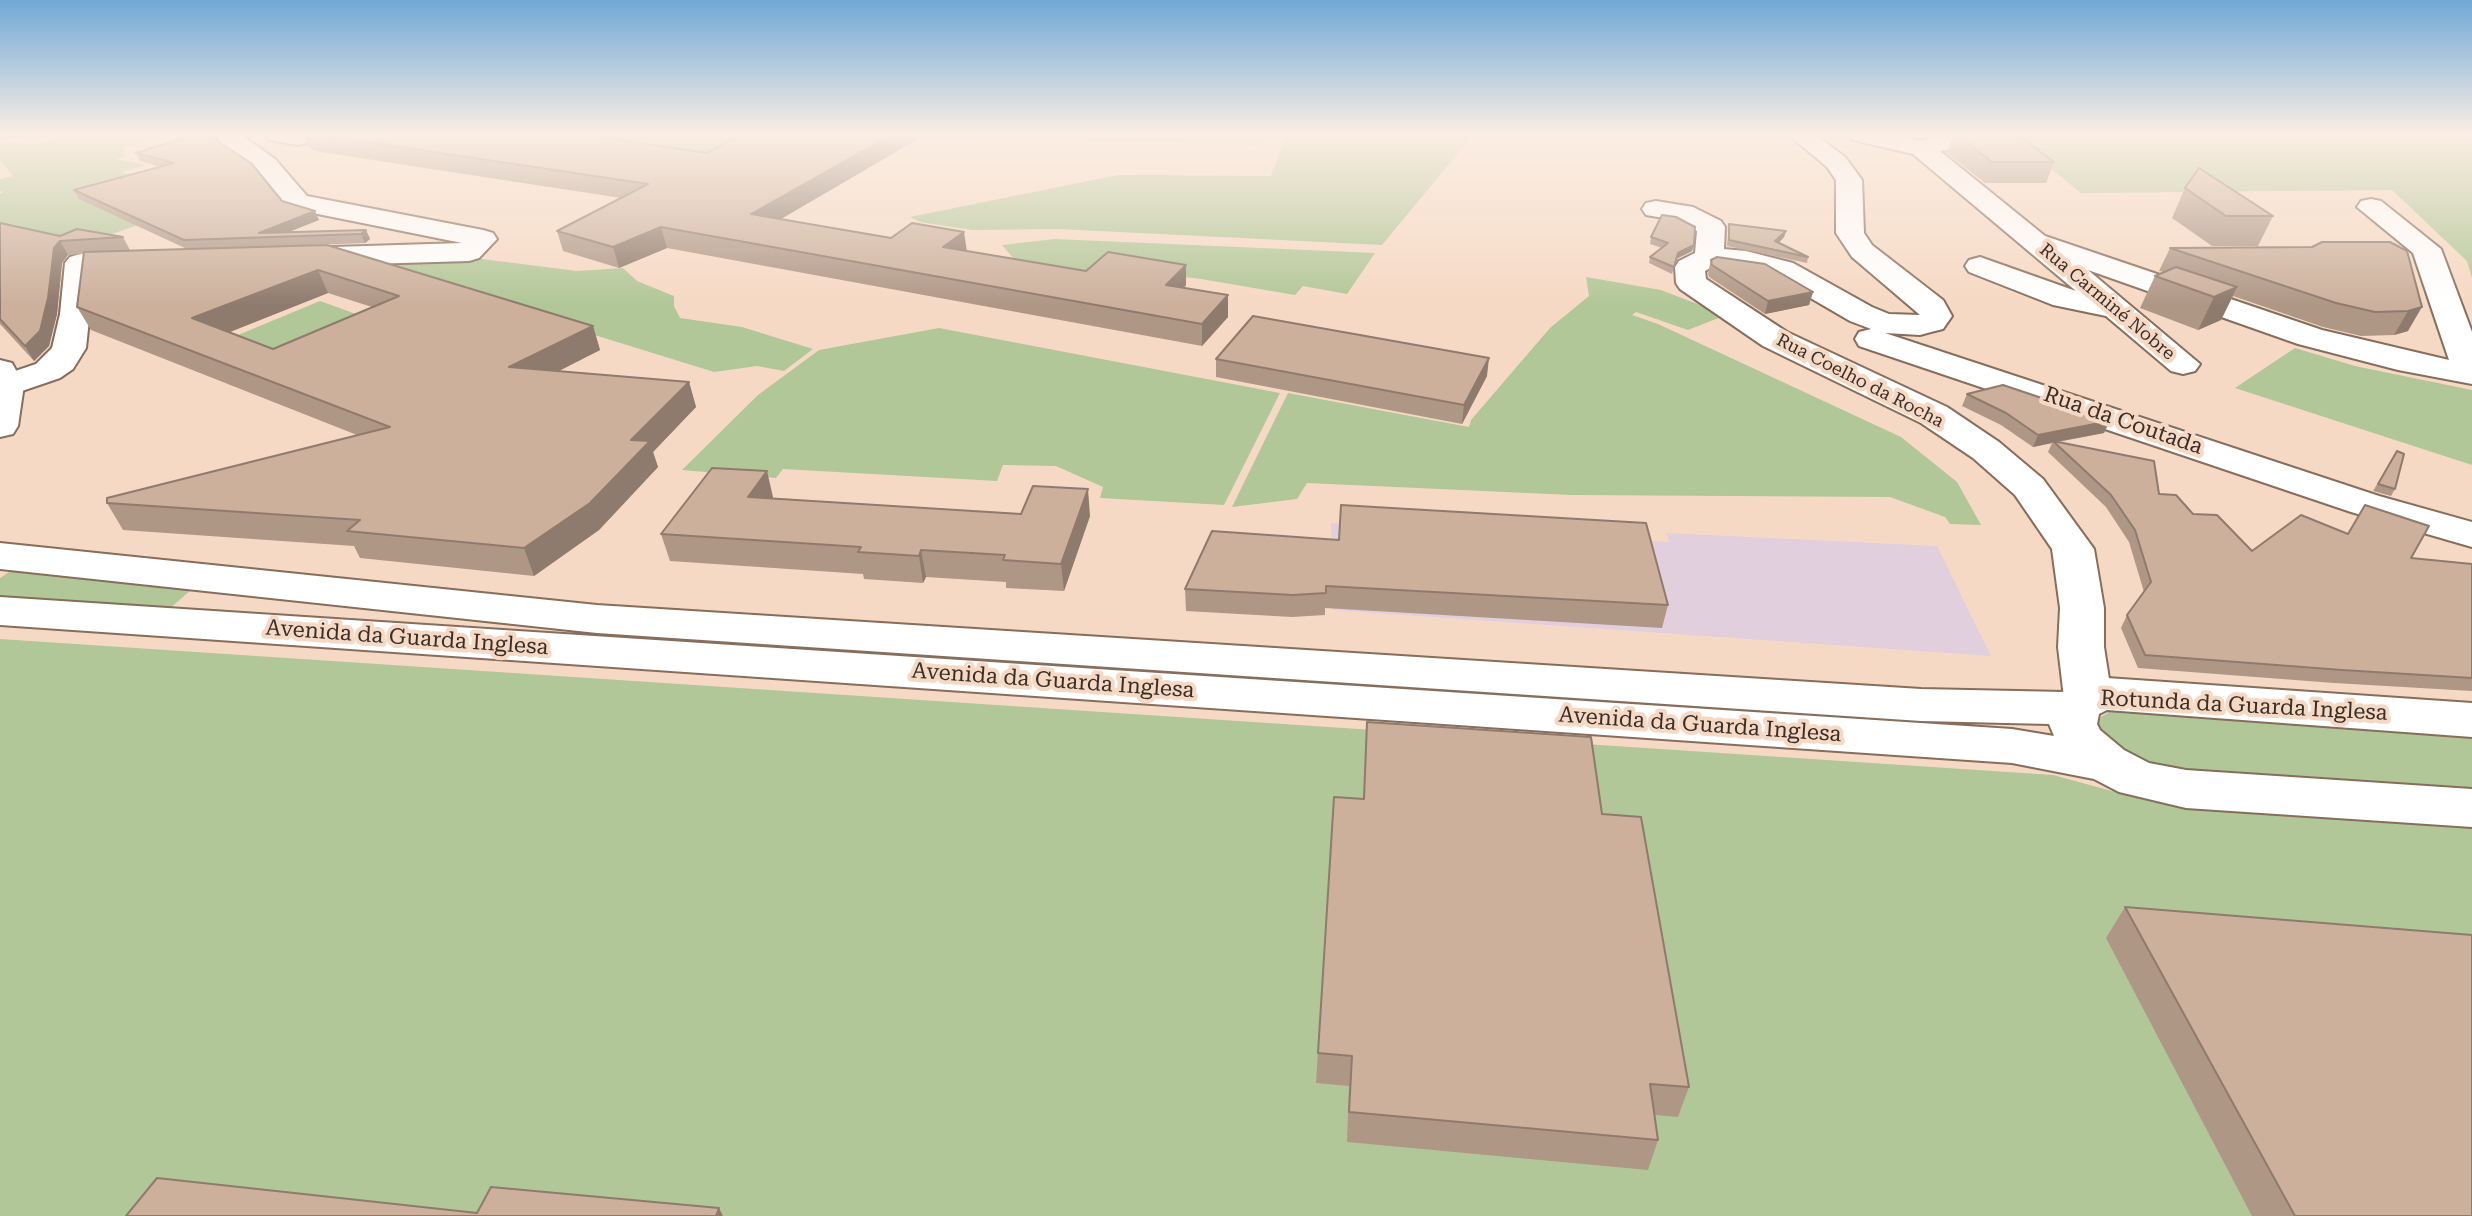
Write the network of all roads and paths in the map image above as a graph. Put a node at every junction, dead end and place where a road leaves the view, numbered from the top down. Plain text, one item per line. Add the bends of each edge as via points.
1 (289, 192) edge
2 (1849, 192) edge
3 (1974, 192) edge
4 (2371, 207) dead end
5 (1656, 209) dead end
6 (2035, 242) junction
7 (1709, 257) junction
8 (267, 258) edge
9 (2175, 259) dead end
10 (2092, 260) junction
11 (174, 262) edge
12 (1980, 266) dead end
13 (2118, 311) junction
14 (1775, 339) junction
15 (2183, 364) dead end
16 (2, 392) edge
17 (0, 426) edge
18 (2472, 535) edge
19 (0, 556) edge
20 (0, 611) edge
21 (2083, 687) junction
22 (2472, 720) edge
23 (2106, 763) junction
24 (2472, 808) edge

1 - 8 street via 298,202 483,239 469,252
2 - 7 street via 1850,233 1862,251 1932,307 1932,322 1884,323 1782,269
3 - 6 street, Rua Carminé Nobre
4 - 10 street via 2426,249 2471,374 2310,337
5 - 7 street via 1683,213 1711,227
6 - 10 street
6 - 13 street, Rua Carminé Nobre
7 - 14 street, Rua Coelho da Rocha via 1690,267 1691,283
9 - 10 street
11 - 16 street via 80,263 76,314 61,362
12 - 13 street via 2064,298
13 - 15 street, Rua Carminé Nobre
14 - 18 street, Rua da Coutada via 1815,322
14 - 21 street, Rua Coelho da Rocha via 1934,415 2029,487 2073,549 2082,608
16 - 17 street
19 - 21 street, Avenida da Guarda Inglesa via 597,619 1890,703
20 - 23 street, Avenida da Guarda Inglesa via 2012,746
21 - 22 street, Rotunda da Guarda Inglesa via 2107,694
21 - 23 street, Rotunda da Guarda Inglesa via 2073,724 2080,740
23 - 24 street, Rotunda da Guarda Inglesa via 2137,779 2186,789

